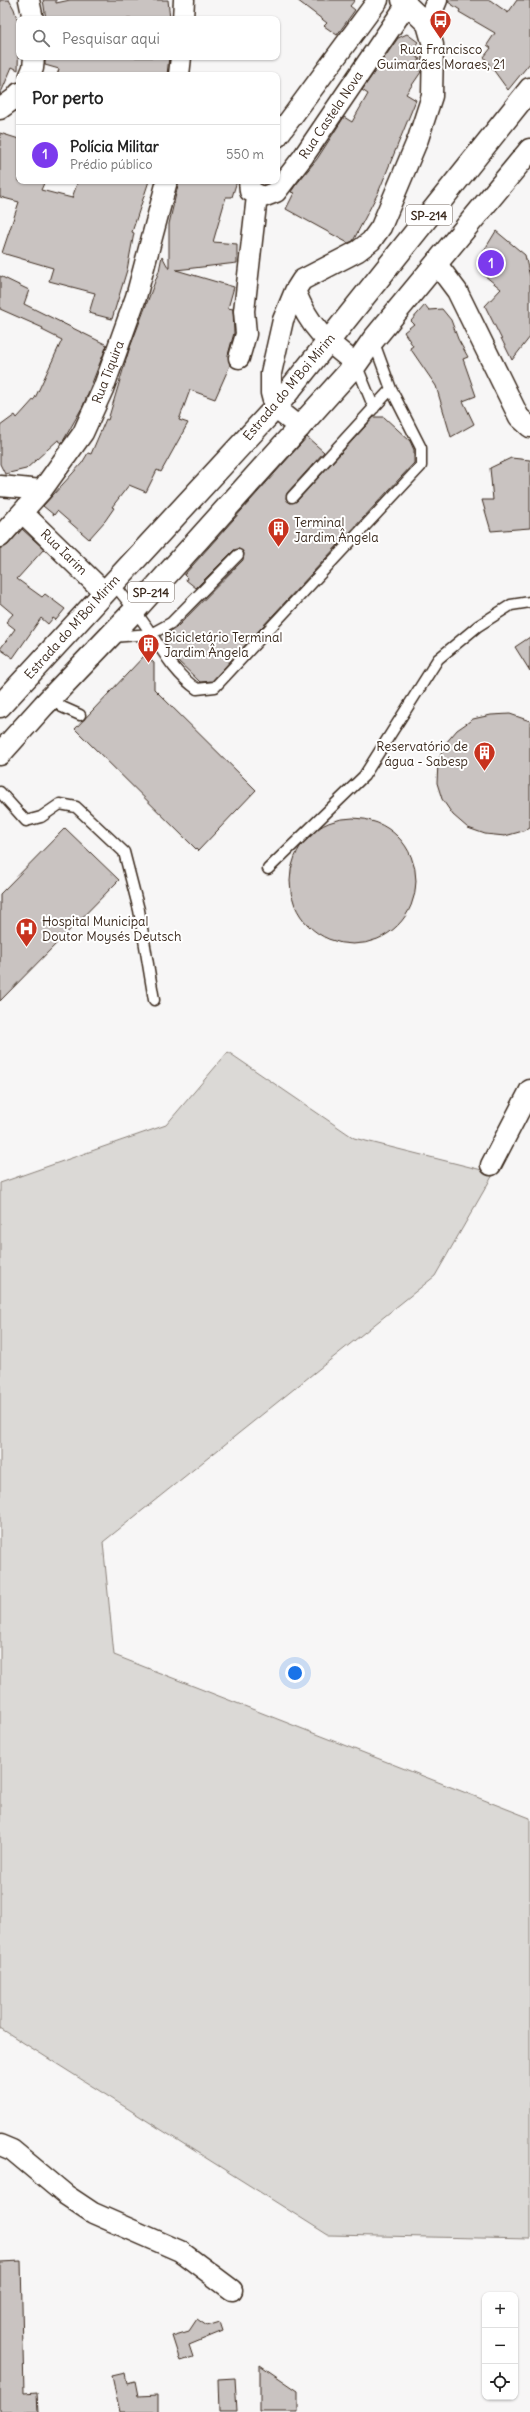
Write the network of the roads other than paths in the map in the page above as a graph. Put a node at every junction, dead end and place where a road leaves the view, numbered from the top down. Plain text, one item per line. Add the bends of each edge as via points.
1 (29, 0) edge
2 (184, 0) edge
3 (378, 0) edge
4 (437, 0) edge
5 (405, 2) edge
6 (32, 16) edge
7 (183, 16) edge
8 (427, 24) junction
9 (34, 60) edge
10 (181, 60) edge
11 (31, 72) edge
12 (180, 72) edge
13 (530, 89) edge
14 (16, 98) edge
15 (0, 109) edge
16 (280, 133) edge
17 (530, 150) edge
18 (166, 184) edge
19 (253, 188) edge
20 (436, 263) junction
21 (295, 291) junction
22 (373, 340) junction
23 (327, 341) junction
24 (239, 358) dead end
25 (356, 364) junction
26 (391, 389) junction
27 (275, 408) junction
28 (374, 408) junction
29 (526, 416) edge
30 (300, 428) junction
31 (0, 486) edge
32 (42, 490) junction
33 (292, 497) dead end
34 (23, 513) junction
35 (0, 537) edge
36 (238, 555) dead end
37 (108, 588) junction
38 (530, 602) edge
39 (135, 610) junction
40 (152, 634) junction
41 (108, 637) junction
42 (54, 647) junction
43 (81, 666) junction
44 (51, 697) junction
45 (0, 706) edge
46 (80, 715) dead end
47 (0, 754) edge
48 (0, 792) edge
49 (268, 869) dead end
50 (154, 1000) dead end
51 (530, 1090) edge
52 (491, 1165) dead end
53 (0, 2145) edge
54 (232, 2290) dead end

1 - 6 street
2 - 7 street
3 - 16 street
4 - 8 street
5 - 8 street
5 - 19 street, Rua Castela Nova via 304,157 276,192 263,197
8 - 21 street via 433,45 432,96 408,165 381,227 371,241 358,252 302,280
9 - 11 street
10 - 12 street
13 - 23 main road, Estrada do M'Boi Mirim / SP-214
14 - 15 street
17 - 20 main road, SP-214
18 - 32 street, Rua Tiquira via 136,297 103,389 83,433
19 - 24 street via 244,311 246,334
20 - 22 main road, SP-214
20 - 29 street via 457,291
21 - 23 street via 305,314 316,331
21 - 27 street via 283,320 271,373 271,394
22 - 25 main road, SP-214
22 - 26 lane
23 - 25 street
23 - 27 main road, Estrada do M'Boi Mirim / SP-214
25 - 28 lane
25 - 30 main road, SP-214
26 - 28 lane
26 - 40 lane via 421,448 421,466 236,667 215,687 197,689 187,683 167,660
27 - 30 street
27 - 37 main road, Estrada do M'Boi Mirim / SP-214
28 - 33 lane
30 - 39 main road, SP-214
31 - 32 street
32 - 34 street, Rua Tiquira
34 - 35 street, Rua Tiquira
34 - 37 street, Rua Iarim
36 - 40 lane via 182,613
37 - 39 lane
37 - 42 main road, Estrada do M'Boi Mirim / SP-214
38 - 49 lane via 511,605 478,626 438,660 364,776
39 - 40 lane
39 - 41 main road, SP-214
40 - 41 lane
41 - 43 main road, SP-214
42 - 43 main road via 63,643 72,644 81,654
42 - 45 main road, Estrada do M'Boi Mirim / SP-214
43 - 44 main road, SP-214
44 - 46 lane via 62,707
44 - 47 main road, SP-214
48 - 50 lane via 26,821 41,817 60,804 76,807 124,852 139,910
51 - 52 street
53 - 54 street via 12,2150 72,2199 93,2212 180,2251

